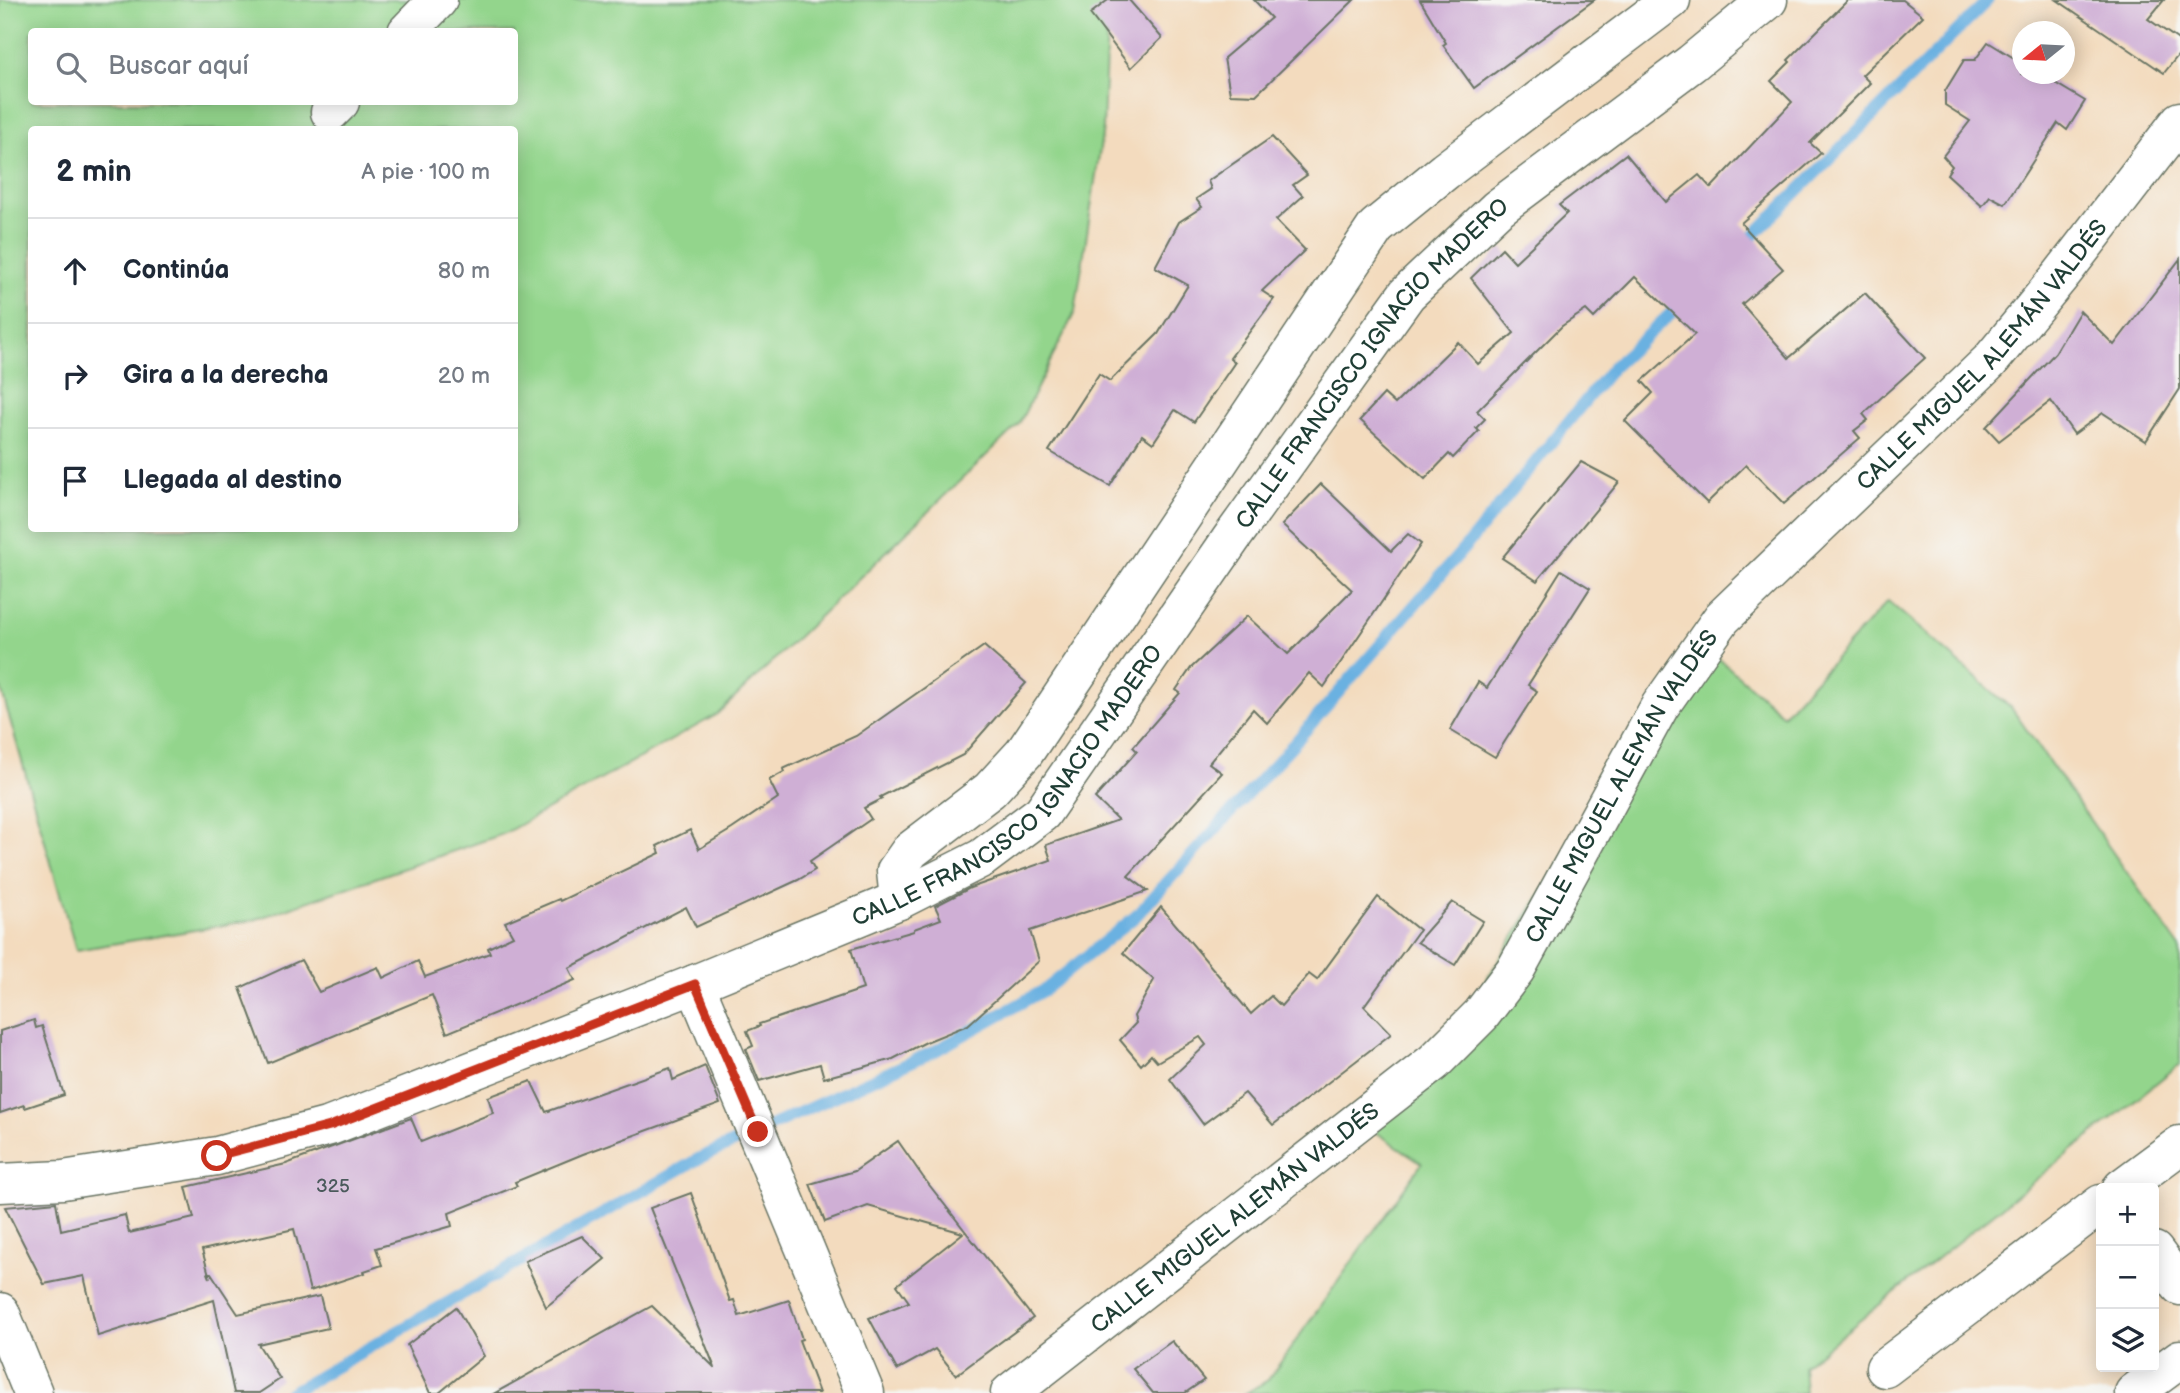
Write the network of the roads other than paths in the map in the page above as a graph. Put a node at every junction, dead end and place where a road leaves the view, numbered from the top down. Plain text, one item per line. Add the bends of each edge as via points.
1 (438, 0) edge
2 (1671, 0) edge
3 (1768, 0) edge
4 (412, 28) edge
5 (2180, 121) edge
6 (899, 900) junction
7 (695, 984) junction
8 (2180, 1144) edge
9 (0, 1183) edge
10 (2129, 1183) edge
11 (2096, 1208) edge
12 (2159, 1258) edge
13 (2180, 1286) edge
14 (0, 1312) edge
15 (2180, 1359) edge
16 (1885, 1368) dead end
17 (19, 1379) edge
18 (865, 1393) edge
19 (1010, 1393) edge
20 (2134, 1393) edge

1 - 4 street
2 - 6 street via 1376,227 1024,753 989,790 910,851 895,871
3 - 6 street, CALLE FRANCISCO IGNACIO MADERO via 1497,209 1407,294 1042,813 982,858
5 - 19 street, CALLE MIGUEL ALEMÁN VALDÉS via 1990,361 1722,618 1660,706 1516,968 1481,1015 1434,1062
6 - 7 street, CALLE FRANCISCO IGNACIO MADERO
7 - 9 street, CALLE FRANCISCO IGNACIO MADERO via 330,1126 217,1156 63,1180
7 - 18 street
8 - 10 street
11 - 16 street
12 - 13 street
14 - 17 street
15 - 20 street

